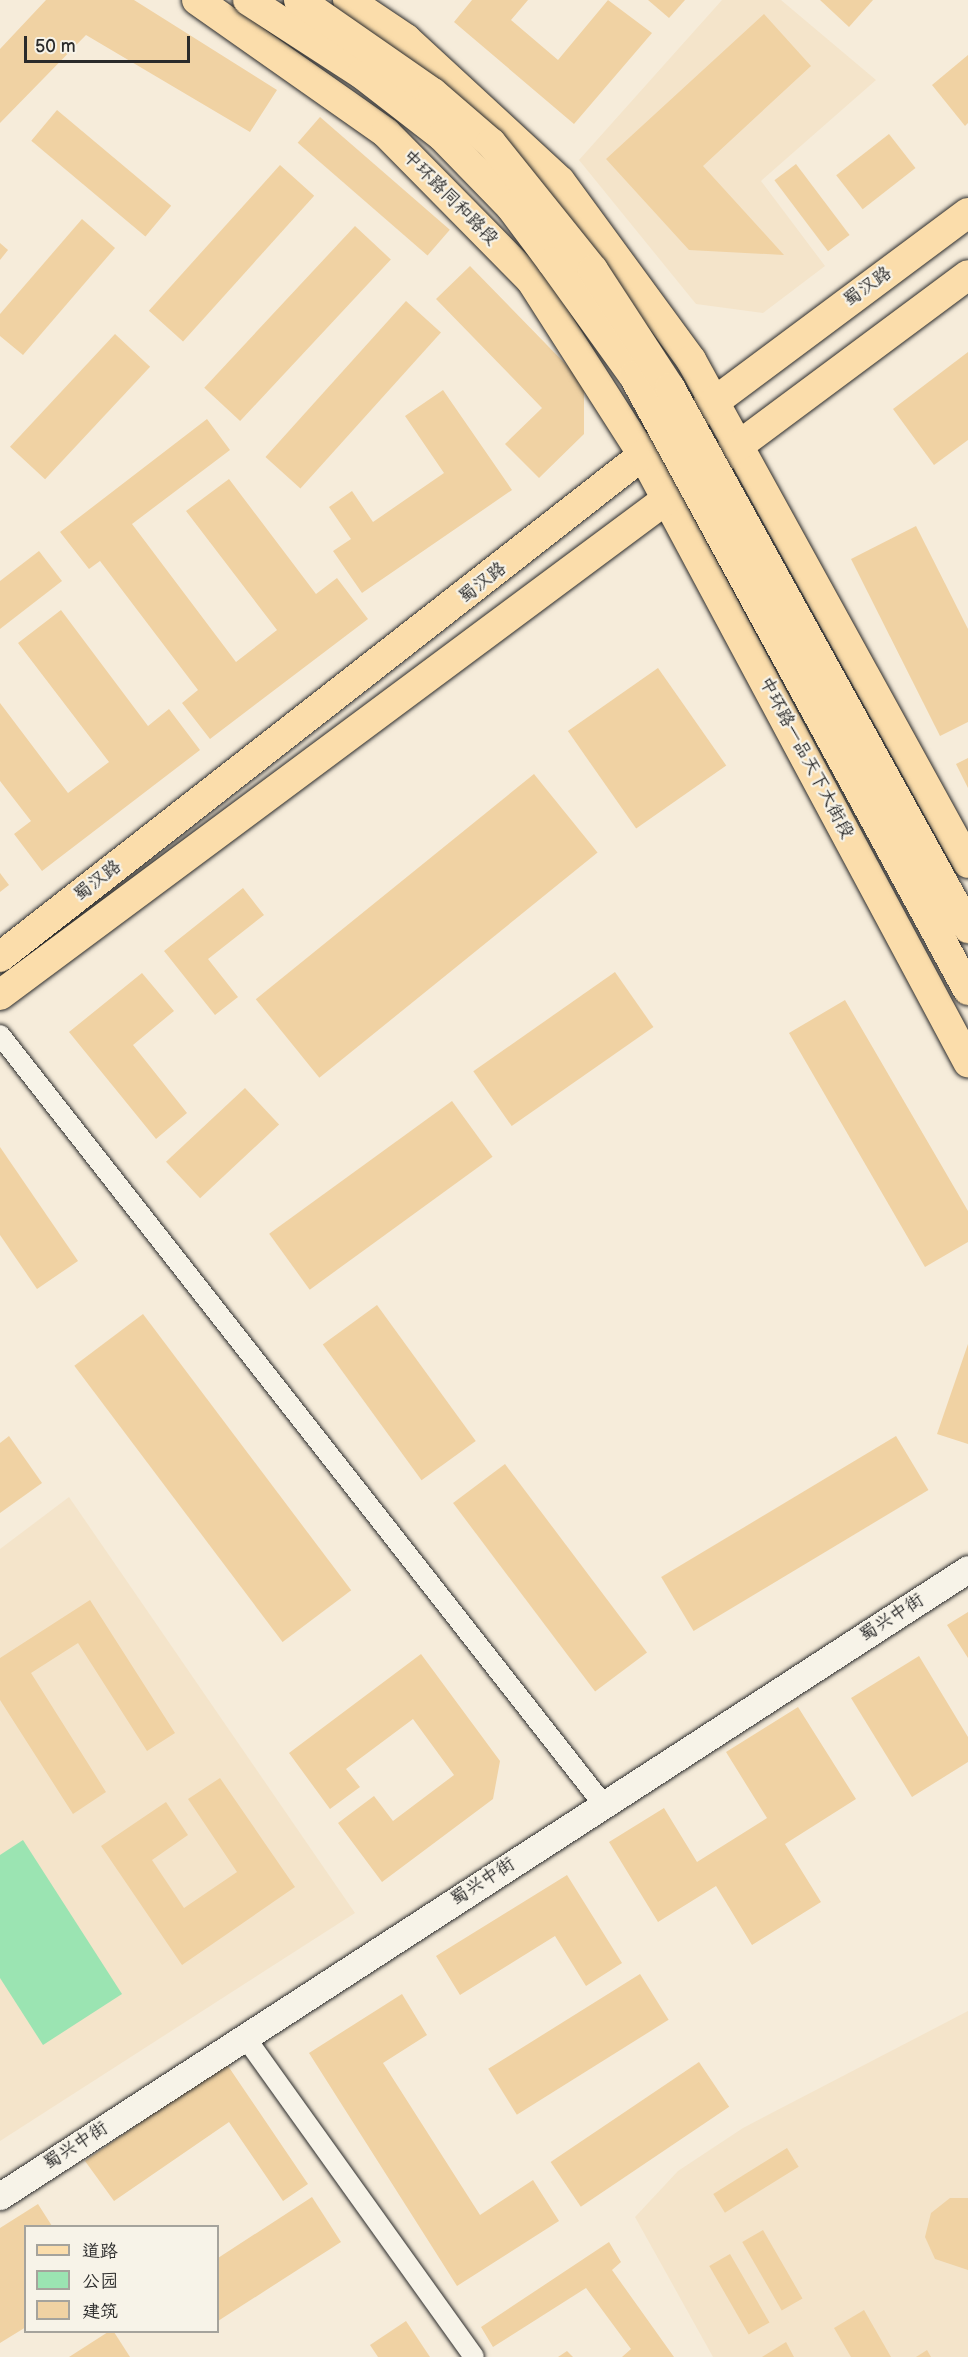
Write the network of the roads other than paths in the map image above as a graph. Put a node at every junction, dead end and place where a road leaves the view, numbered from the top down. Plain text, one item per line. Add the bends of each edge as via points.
1 (198, 0) edge
2 (248, 0) edge
3 (299, 0) edge
4 (348, 0) edge
5 (968, 213) edge
6 (968, 275) edge
7 (715, 400) junction
8 (744, 447) junction
9 (643, 455) junction
10 (668, 499) junction
11 (968, 863) edge
12 (968, 927) edge
13 (0, 957) edge
14 (968, 990) edge
15 (0, 995) edge
16 (0, 1035) edge
17 (968, 1062) edge
18 (968, 1569) edge
19 (603, 1804) junction
20 (245, 2037) junction
21 (0, 2196) edge
22 (474, 2357) edge

1 - 9 main road, 中环路同和路段 via 386,133 531,279
2 - 14 main road, bridge via 362,74 442,136 511,207 552,262 634,376
3 - 12 main road, bridge via 433,93 491,143 593,270 670,388
4 - 7 main road via 432,61 560,181
5 - 7 main road, 蜀汉路
6 - 8 main road, 蜀汉路
7 - 8 main road
7 - 9 main road, 蜀汉路
8 - 10 main road, 蜀汉路
8 - 11 main road
9 - 10 main road, 中环路一品天下大街段
9 - 13 main road, 蜀汉路
10 - 15 main road, 蜀汉路
10 - 17 main road, 中环路一品天下大街段
16 - 19 street
18 - 19 street, 蜀兴中街
19 - 20 street, 蜀兴中街
20 - 21 street, 蜀兴中街
20 - 22 street

